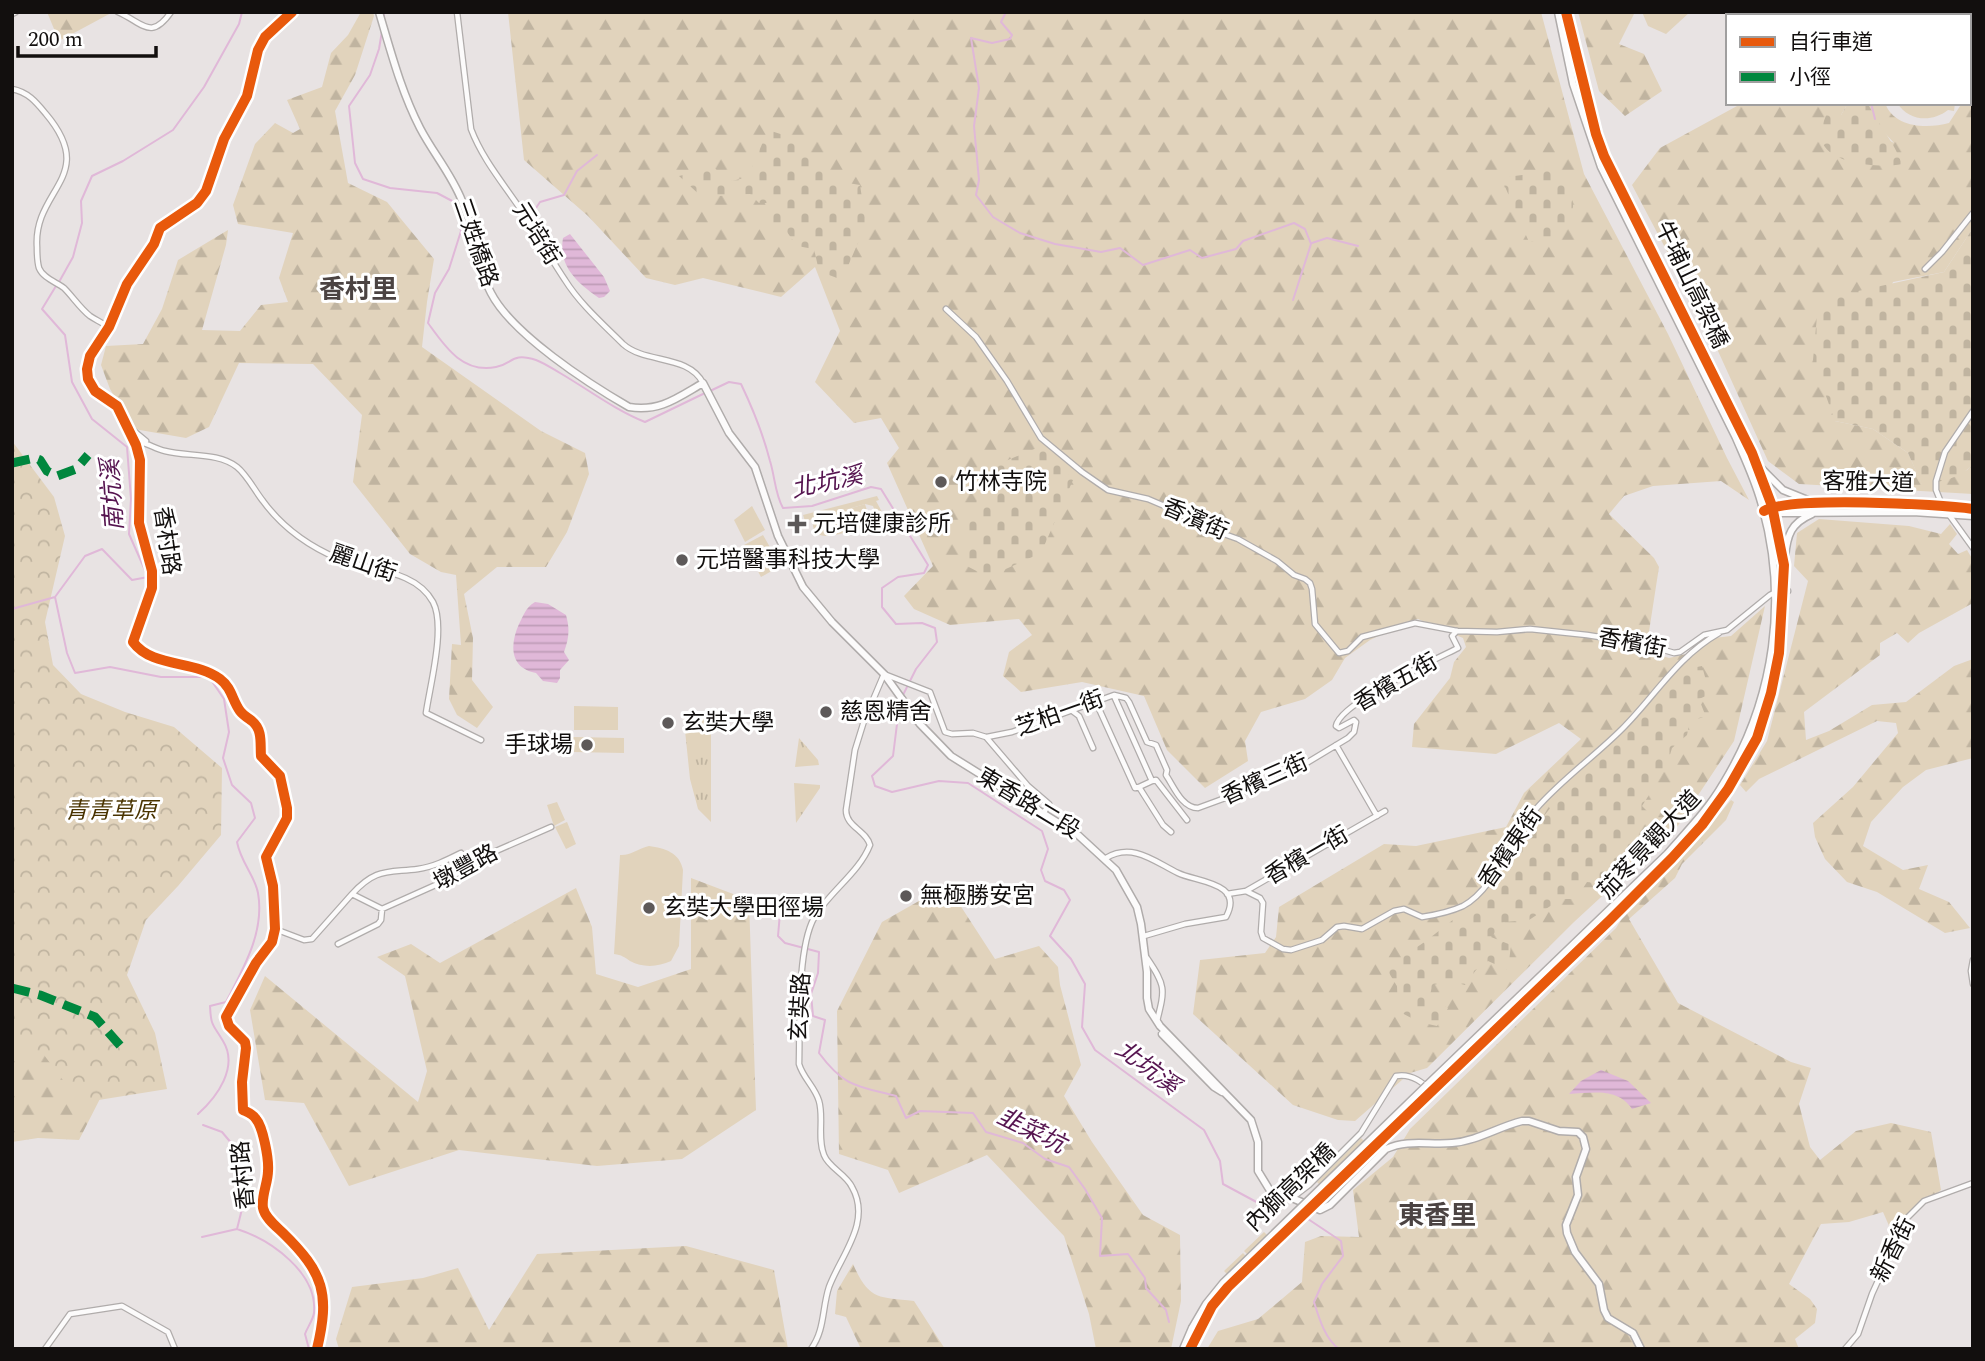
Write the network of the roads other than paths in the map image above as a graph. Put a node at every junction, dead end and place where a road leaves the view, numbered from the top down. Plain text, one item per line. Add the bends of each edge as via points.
1 (118, 12) edge
2 (171, 12) edge
3 (292, 12) edge
4 (379, 12) edge
5 (1558, 12) edge
6 (1566, 12) edge
7 (457, 14) edge
8 (12, 89) edge
9 (1973, 213) edge
10 (1632, 222) junction
11 (1925, 268) dead end
12 (946, 309) dead end
13 (108, 327) junction
14 (1706, 371) junction
15 (704, 386) junction
16 (1973, 411) edge
17 (126, 424) junction
18 (149, 444) junction
19 (136, 445) junction
20 (1752, 453) junction
21 (1818, 503) junction
22 (1942, 505) junction
23 (1973, 509) edge
24 (1773, 510) junction
25 (1763, 511) junction
26 (1817, 512) junction
27 (1949, 513) junction
28 (1973, 516) edge
29 (1973, 548) edge
30 (1784, 565) junction
31 (1782, 591) junction
32 (1727, 630) junction
33 (1457, 631) junction
34 (884, 674) junction
35 (1114, 695) junction
36 (1095, 700) junction
37 (1071, 710) junction
38 (986, 737) junction
39 (481, 740) dead end
40 (1336, 745) junction
41 (1093, 748) dead end
42 (1166, 775) junction
43 (1154, 780) junction
44 (1139, 787) junction
45 (1192, 808) joint
46 (1385, 811) dead end
47 (1042, 814) junction
48 (1377, 816) junction
49 (1187, 820) dead end
50 (551, 827) dead end
51 (1171, 832) dead end
52 (461, 853) dead end
53 (1106, 858) junction
54 (1246, 891) junction
55 (352, 894) junction
56 (1227, 894) junction
57 (382, 909) junction
58 (275, 929) junction
59 (1144, 936) junction
60 (338, 944) dead end
61 (1146, 958) junction
62 (1973, 960) edge
63 (1973, 984) edge
64 (1156, 1022) junction
65 (1430, 1090) junction
66 (1227, 1094) junction
67 (1973, 1183) edge
68 (1309, 1185) junction
69 (1293, 1198) junction
70 (1307, 1206) junction
71 (1195, 1329) junction
72 (45, 1349) edge
73 (175, 1349) edge
74 (317, 1349) edge
75 (811, 1349) edge
76 (1183, 1349) edge
77 (1190, 1349) edge
78 (1641, 1349) edge
79 (1845, 1349) edge

1 - 2 street via 155,29
3 - 13 street, 香村路 via 258,50 247,96 224,139 206,191 197,203 160,228
4 - 15 street, 三姓橋路 via 400,86 462,201 491,293 515,326 629,407 658,408
5 - 10 street via 1588,131 1601,167
6 - 10 street via 1596,134
7 - 15 street, 元培街 via 475,139 565,282 625,345 692,371
8 - 13 street via 32,98 54,123 68,161 36,234 41,272
9 - 11 street
10 - 14 street, 牛埔山高架橋
12 - 33 street, 香濱街 via 976,337 1041,438 1108,491 1174,510 1238,539 1305,579 1312,589 1315,624 1339,653 1362,637 1415,623
13 - 17 street, 香村路 via 90,356 88,379 95,391 117,406
14 - 20 street, 茄苳景觀大道
14 - 25 street, 茄苳景觀大道
15 - 34 street via 729,433 755,467 778,536 803,587
16 - 22 street via 1938,468 1936,490
17 - 18 street, 麗山街
17 - 19 street, 香村路
18 - 19 street, 麗山街
18 - 39 street, 麗山街 via 162,451 223,460 239,468 273,515 306,543 353,564 385,570 422,589 439,617 426,713
19 - 58 street, 香村路 via 141,474 139,523 152,579 133,642 141,652 205,670 222,680 240,711 258,727 261,756 282,781 287,808 287,818 266,857
20 - 21 street via 1783,490
20 - 24 street, 茄苳景觀大道
21 - 22 street, 客雅大道
21 - 24 street, 客雅大道
22 - 23 street, 客雅大道
22 - 27 street
24 - 25 street, 客雅大道
24 - 26 street, 客雅大道
24 - 30 street, 茄苳景觀大道
25 - 31 street, 茄苳景觀大道
26 - 27 street, 客雅大道
26 - 30 street via 1801,519 1788,533
27 - 28 street, 客雅大道
27 - 29 street
30 - 31 street, 茄苳景觀大道
31 - 32 street, 香檳街
31 - 65 street, 茄苳景觀大道 via 1764,691 1749,736 1698,820
32 - 33 street, 香檳街 via 1704,635 1674,653 1644,644 1530,629
32 - 54 street, 香檳東街 via 1679,663 1621,730 1547,798 1492,877 1464,905 1422,917 1404,909 1394,911 1362,929 1338,927 1322,940 1291,950 1264,938 1263,903
33 - 40 street, 香檳五街 via 1452,636 1458,648 1357,701 1336,721 1339,728 1354,720 1354,732
34 - 38 street via 930,692 945,732
34 - 47 street, 東香路二段 via 920,724 951,756
34 - 75 street, 玄奘路 via 855,750 846,810 850,823 870,845 812,921 801,988 799,1064 820,1103 823,1154 849,1182 859,1206 856,1231 828,1289 819,1336
35 - 36 street, 芝柏一街
35 - 42 street, 芝柏一街 via 1129,702 1147,742 1156,745
35 - 43 street
36 - 37 street, 芝柏一街
36 - 44 street via 1135,789
37 - 38 street, 芝柏一街
37 - 41 street via 1079,716
38 - 47 street via 1049,804
40 - 45 street, 香檳三街 via 1285,776
40 - 48 street
42 - 43 street
42 - 45 street, 芝柏一街
43 - 44 street
43 - 49 street
44 - 51 street
46 - 48 street, 香檳一街
47 - 53 street, 東香路二段 via 1079,835
48 - 54 street, 香檳一街
50 - 57 street, 墩豐路
52 - 55 street, 墩豐路 via 426,867 395,869 366,879
53 - 56 street via 1144,854 1177,873 1217,885
53 - 59 street, 東香路二段 via 1129,890
54 - 56 street, 香檳一街
55 - 57 street
55 - 58 street, 墩豐路 via 312,939
56 - 59 street via 1226,917
57 - 60 street, 墩豐路 via 378,924
58 - 74 street, 香村路 via 272,942 226,1017 245,1042 243,1110 260,1126 268,1160 263,1209 310,1263 324,1293 325,1314
59 - 61 street
61 - 64 street via 1147,998
61 - 64 street via 1163,991
61 - 66 street via 1143,1000 1150,1020 1214,1087
62 - 63 street
64 - 66 street
65 - 68 street via 1405,1075 1396,1076 1361,1133
65 - 71 street, 內獅高架橋, bridge via 1223,1283 1206,1304
66 - 69 street via 1256,1131 1262,1180 1280,1196
67 - 79 street, 新香街 via 1924,1200 1906,1219 1858,1334
68 - 69 street
68 - 70 street
69 - 70 street
70 - 78 street via 1320,1210 1330,1205 1386,1149 1397,1144 1475,1139 1522,1121 1578,1132 1586,1149 1576,1177 1578,1195 1567,1233 1599,1284 1608,1318 1633,1333
71 - 76 street
71 - 77 street
72 - 73 street via 70,1314 122,1306 168,1332

